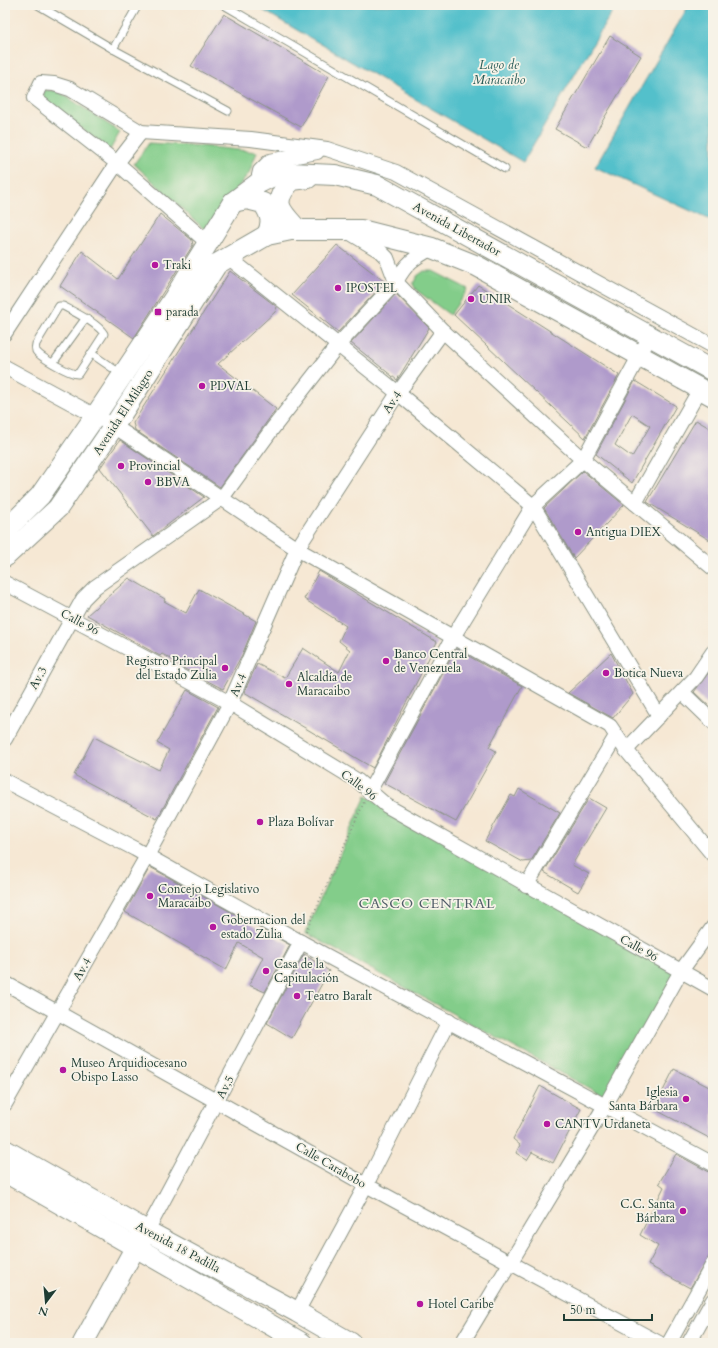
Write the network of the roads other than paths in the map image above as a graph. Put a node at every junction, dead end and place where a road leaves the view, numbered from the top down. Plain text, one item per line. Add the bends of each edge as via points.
1 (38, 5) edge
2 (138, 5) edge
3 (224, 5) edge
4 (113, 49) junction
5 (228, 111) dead end
6 (141, 132) junction
7 (327, 149) junction
8 (117, 164) junction
9 (505, 169) dead end
10 (335, 175) junction
11 (257, 184) junction
12 (233, 202) junction
13 (298, 230) junction
14 (344, 230) junction
15 (267, 235) junction
16 (208, 242) junction
17 (432, 248) junction
18 (540, 251) junction
19 (228, 257) junction
20 (532, 270) junction
21 (396, 282) junction
22 (85, 319) junction
23 (443, 331) junction
24 (5, 333) edge
25 (650, 336) junction
26 (337, 346) junction
27 (713, 346) edge
28 (92, 354) junction
29 (640, 356) junction
30 (53, 363) junction
31 (5, 367) edge
32 (713, 371) edge
33 (122, 375) junction
34 (706, 392) edge
35 (398, 393) junction
36 (96, 415) junction
37 (114, 426) junction
38 (583, 460) junction
39 (222, 498) junction
40 (635, 503) junction
41 (533, 506) junction
42 (5, 531) edge
43 (297, 549) junction
44 (5, 557) edge
45 (713, 568) edge
46 (5, 583) edge
47 (72, 618) junction
48 (453, 637) junction
49 (713, 652) edge
50 (682, 692) junction
51 (230, 704) junction
52 (659, 716) junction
53 (713, 722) edge
54 (616, 736) junction
55 (5, 739) edge
56 (626, 750) junction
57 (5, 781) edge
58 (369, 792) junction
59 (713, 855) edge
60 (147, 856) junction
61 (526, 886) junction
62 (713, 927) edge
63 (301, 942) junction
64 (681, 971) junction
65 (5, 983) edge
66 (713, 989) edge
67 (57, 1012) junction
68 (449, 1021) junction
69 (218, 1101) junction
70 (5, 1104) edge
71 (605, 1106) junction
72 (5, 1150) edge
73 (713, 1164) edge
74 (5, 1172) edge
75 (366, 1185) junction
76 (147, 1231) junction
77 (135, 1248) junction
78 (511, 1264) junction
79 (713, 1264) edge
80 (713, 1300) edge
81 (297, 1312) junction
82 (290, 1340) edge
83 (83, 1343) edge
84 (351, 1343) edge
85 (462, 1343) edge
86 (659, 1343) edge
87 (669, 1343) edge
88 (690, 1343) edge

1 - 4 lane
2 - 4 lane
3 - 9 lane
4 - 5 lane
6 - 7 street via 251,139
6 - 8 street
6 - 8 street via 70,89 41,83 34,98
7 - 11 street via 270,161 260,171
7 - 18 street via 396,172
8 - 16 street
8 - 24 street
10 - 11 main road, Avenida Libertador via 290,174 273,176
10 - 13 main road via 292,180 281,191 279,204
10 - 20 main road, Avenida Libertador via 377,185
11 - 12 main road, Avenida Libertador
12 - 15 main road via 247,199 263,203 270,214 271,226
12 - 16 main road, Avenida Libertador
13 - 14 main road, Avenida Libertador
13 - 15 main road, Avenida Libertador
14 - 17 main road, Avenida Libertador via 361,230
14 - 21 street via 380,251 387,258
15 - 19 main road, Avenida Libertador
16 - 33 main road, Avenida El Milagro
17 - 21 street, Av.3 via 414,258
17 - 29 main road, Avenida Libertador via 477,266
18 - 20 street
18 - 27 street
19 - 26 street
19 - 37 main road, Avenida El Milagro via 216,264
20 - 25 main road, Avenida Libertador
21 - 23 street
21 - 26 street, Av.3
22 - 28 lane via 104,334
22 - 30 lane
22 - 30 lane via 59,306 36,344 37,352
23 - 35 street, Av.4
23 - 38 street
25 - 29 street
25 - 32 main road, Avenida Libertador
26 - 35 street
26 - 39 street, Av.3
28 - 30 lane via 78,374 71,374
28 - 33 lane
29 - 34 main road, Avenida Libertador
29 - 38 street
31 - 36 street
33 - 36 main road, Avenida El Milagro
34 - 40 street
35 - 41 street
35 - 43 street, Av.4
36 - 37 street
36 - 42 main road, Avenida El Milagro via 40,496
37 - 39 street
37 - 44 main road, Avenida El Milagro via 58,508
38 - 40 street
38 - 41 street
39 - 43 street
39 - 47 street, Av.3 via 95,587 83,599
40 - 45 street
41 - 48 street
41 - 52 street
43 - 48 street
43 - 51 street, Av.4
46 - 47 street, Calle 96
47 - 51 street, Calle 96
47 - 55 street, Av.3
48 - 54 street via 610,726
48 - 58 street
49 - 50 street
50 - 52 street
50 - 53 street
51 - 58 street, Calle 96 via 358,781
51 - 60 street, Av.4
52 - 56 street
54 - 56 street
54 - 61 street
56 - 59 street
57 - 60 street
58 - 61 street, Calle 96 via 387,806
60 - 63 street
60 - 67 street, Av.4
61 - 64 street, Calle 96
62 - 64 street
63 - 68 street
63 - 69 street, Av,5
64 - 66 street, Calle 96
64 - 71 street
65 - 67 street, Calle Carabobo
67 - 69 street, Calle Carabobo
67 - 70 street, Av.4
68 - 71 street
68 - 75 street
69 - 75 street, Calle Carabobo
69 - 76 street, Av,5
71 - 73 street
71 - 78 street
72 - 76 main road, Avenida 18 Padilla
74 - 77 main road, Avenida 18 Padilla
75 - 78 street, Calle Carabobo
75 - 81 street
76 - 77 main road
76 - 81 main road, Avenida 18 Padilla
77 - 82 main road, Avenida 18 Padilla
77 - 83 main road
78 - 85 street
78 - 86 street, Calle Carabobo
79 - 87 street
80 - 88 street
81 - 84 main road, Avenida 18 Padilla

